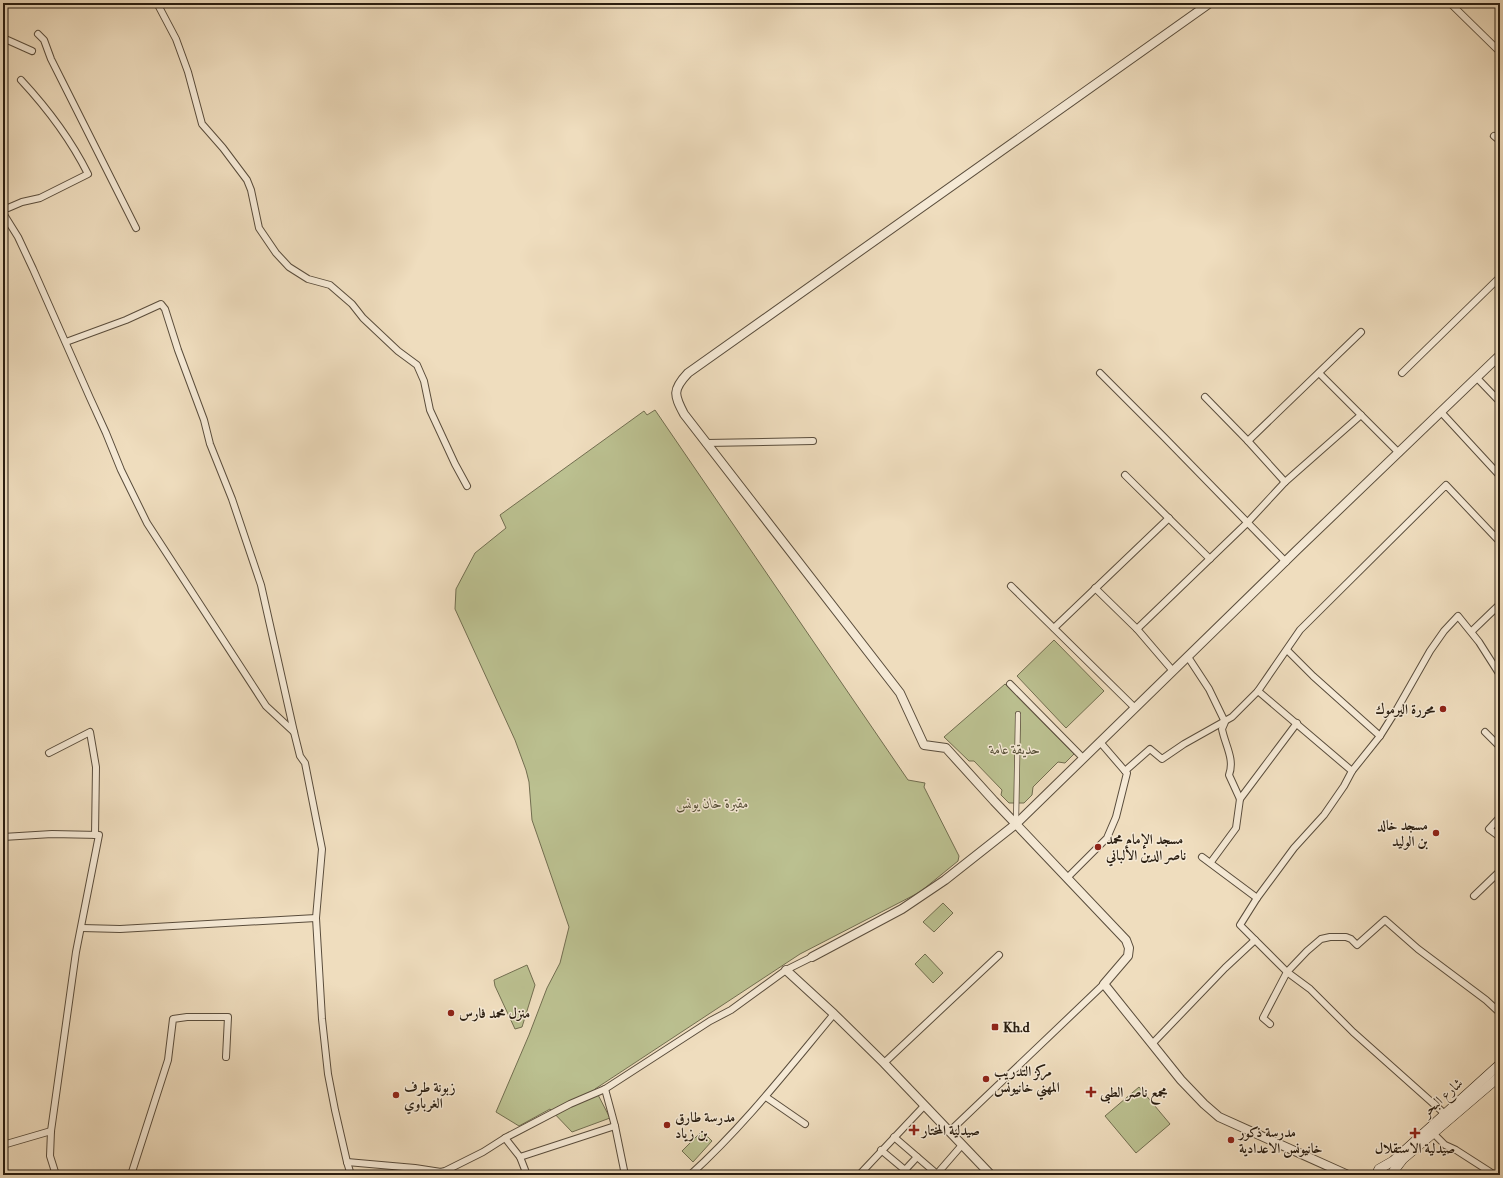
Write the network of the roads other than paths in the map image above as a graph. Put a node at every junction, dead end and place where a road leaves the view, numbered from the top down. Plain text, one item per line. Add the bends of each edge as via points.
1 (157, 3) edge
2 (1210, 3) edge
3 (1450, 3) edge
4 (38, 34) dead end
5 (3, 38) edge
6 (32, 51) dead end
7 (1500, 52) edge
8 (21, 80) dead end
9 (1494, 136) dead end
10 (1500, 141) edge
11 (3, 206) edge
12 (3, 213) edge
13 (136, 228) dead end
14 (1500, 277) edge
15 (1362, 332) dead end
16 (66, 342) junction
17 (1500, 355) edge
18 (1100, 373) dead end
19 (1319, 373) junction
20 (1402, 373) dead end
21 (1477, 378) junction
22 (1205, 397) dead end
23 (1500, 402) edge
24 (1441, 412) junction
25 (1361, 415) junction
26 (812, 441) dead end
27 (1248, 441) junction
28 (706, 443) junction
29 (1399, 453) junction
30 (1125, 475) dead end
31 (1500, 476) edge
32 (1285, 482) junction
33 (467, 486) dead end
34 (1169, 518) junction
35 (1247, 523) junction
36 (1500, 542) edge
37 (1210, 559) junction
38 (1286, 562) junction
39 (1011, 586) dead end
40 (1096, 588) junction
41 (1500, 604) edge
42 (1054, 628) junction
43 (1137, 629) junction
44 (1472, 631) junction
45 (1287, 650) junction
46 (1188, 657) junction
47 (1173, 671) junction
48 (1499, 671) edge
49 (1010, 684) dead end
50 (1258, 691) junction
51 (1135, 708) junction
52 (1018, 714) dead end
53 (1225, 722) junction
54 (1297, 723) junction
55 (294, 732) junction
56 (1485, 732) dead end
57 (1380, 736) junction
58 (1100, 742) junction
59 (1500, 747) edge
60 (49, 753) dead end
61 (1083, 758) junction
62 (1125, 771) junction
63 (1352, 771) junction
64 (1240, 799) junction
65 (1500, 817) edge
66 (1016, 824) junction
67 (94, 835) junction
68 (3, 837) edge
69 (1500, 837) edge
70 (1202, 857) dead end
71 (1211, 862) junction
72 (1500, 871) edge
73 (1068, 877) junction
74 (1474, 896) dead end
75 (1258, 898) junction
76 (316, 918) junction
77 (82, 928) junction
78 (1255, 940) junction
79 (999, 955) dead end
80 (812, 956) joint
81 (786, 970) junction
82 (1287, 972) junction
83 (1104, 984) junction
84 (1500, 1013) edge
85 (834, 1014) junction
86 (1270, 1024) dead end
87 (1152, 1044) junction
88 (226, 1057) dead end
89 (884, 1063) junction
90 (1500, 1064) edge
91 (1500, 1076) edge
92 (605, 1089) junction
93 (766, 1097) junction
94 (924, 1106) junction
95 (1445, 1114) junction
96 (805, 1124) dead end
97 (615, 1126) junction
98 (51, 1131) junction
99 (950, 1131) junction
100 (1431, 1131) junction
101 (894, 1137) junction
102 (505, 1138) junction
103 (3, 1145) edge
104 (962, 1145) junction
105 (882, 1150) junction
106 (520, 1157) junction
107 (917, 1157) junction
108 (346, 1162) junction
109 (1384, 1167) junction
110 (905, 1170) junction
111 (936, 1174) edge
112 (988, 1174) edge
113 (1375, 1174) edge
114 (1393, 1174) edge
115 (56, 1175) edge
116 (131, 1175) edge
117 (352, 1175) edge
118 (527, 1175) edge
119 (625, 1175) edge
120 (690, 1175) edge
121 (859, 1175) edge
122 (911, 1175) edge
123 (1347, 1175) edge
124 (1495, 1175) edge

1 - 33 street via 176,39 202,124 247,180 259,228 289,267 308,279 330,285 398,351 417,365 424,381 430,410
2 - 28 street via 688,373 676,388 675,397 684,414
3 - 7 street
4 - 13 street via 44,40 51,59
5 - 6 street
8 - 11 street via 78,153 88,174 40,198 8,208
9 - 10 street
12 - 16 street via 34,269
14 - 20 street
15 - 19 street
16 - 55 street via 121,470 147,523 266,706
16 - 55 street via 161,304 165,309 261,585
17 - 21 street
18 - 35 street
19 - 25 street
19 - 27 street
21 - 23 street
21 - 24 street
22 - 27 street
24 - 29 street
24 - 31 street
25 - 29 street
25 - 32 street
26 - 28 street
27 - 32 street
28 - 66 street via 900,693 924,745 946,748
29 - 38 street
30 - 34 street
32 - 35 street
34 - 37 street
34 - 40 street
35 - 37 street
35 - 38 street
36 - 45 street via 1446,485 1300,630
37 - 43 street
38 - 46 street
39 - 42 street
40 - 42 street
40 - 43 street
41 - 44 street
42 - 51 street
43 - 47 street
44 - 48 street
44 - 57 street via 1458,616 1444,631 1425,657
45 - 50 street
45 - 57 street
46 - 47 street
46 - 53 street
47 - 51 street
49 - 61 street
50 - 53 street
50 - 54 street
51 - 58 street
52 - 66 street
53 - 62 street via 1162,759 1150,749
53 - 64 street via 1222,729 1232,761 1230,775
54 - 63 street
54 - 64 street
55 - 76 street via 300,756 305,763 322,849
56 - 59 street
57 - 63 street
58 - 61 street
58 - 62 street
60 - 67 street via 90,732 96,767
61 - 66 street
62 - 73 street via 1128,773 1116,817 1107,838
63 - 75 street via 1324,815 1294,848
64 - 71 street via 1236,828
65 - 69 street via 1489,829
66 - 73 street
66 - 80 street via 945,880 902,909
67 - 68 street
67 - 77 street via 99,835
70 - 71 street
71 - 75 street
72 - 74 street
73 - 83 street via 1126,940 1129,948 1128,956
75 - 78 street via 1240,925
76 - 77 street via 142,928
76 - 108 street via 328,1074
77 - 98 street via 76,952
78 - 82 street
78 - 87 street
79 - 89 street
80 - 81 street
81 - 85 street
81 - 92 street via 731,1010
82 - 84 street via 1321,939 1346,937 1357,945 1385,920
82 - 86 street via 1263,1018
82 - 95 street via 1310,989 1353,1032
83 - 87 street
83 - 99 street
85 - 89 street
85 - 93 street
87 - 123 street via 1197,1098 1219,1117
88 - 116 street via 228,1017 174,1019 168,1060
89 - 94 street
90 - 95 main road, شارع البحر
91 - 100 main road, شارع البحر
92 - 97 street
92 - 102 street
93 - 96 street
93 - 120 street via 718,1150
94 - 99 street
94 - 101 street
95 - 100 main road, شارع البحر
97 - 106 street
97 - 119 street
98 - 103 street
98 - 115 street via 50,1156
99 - 104 street
100 - 109 main road, شارع البحر
100 - 114 main road, شارع البحر via 1403,1159
100 - 124 street via 1445,1145
101 - 105 street
101 - 107 street
102 - 106 street
102 - 108 street via 483,1152 441,1172
104 - 111 street
104 - 112 street
105 - 110 street
105 - 121 street
106 - 118 street
107 - 110 street
107 - 111 street
108 - 117 street
109 - 113 main road, شارع البحر
109 - 114 main road via 1389,1168
110 - 122 street

